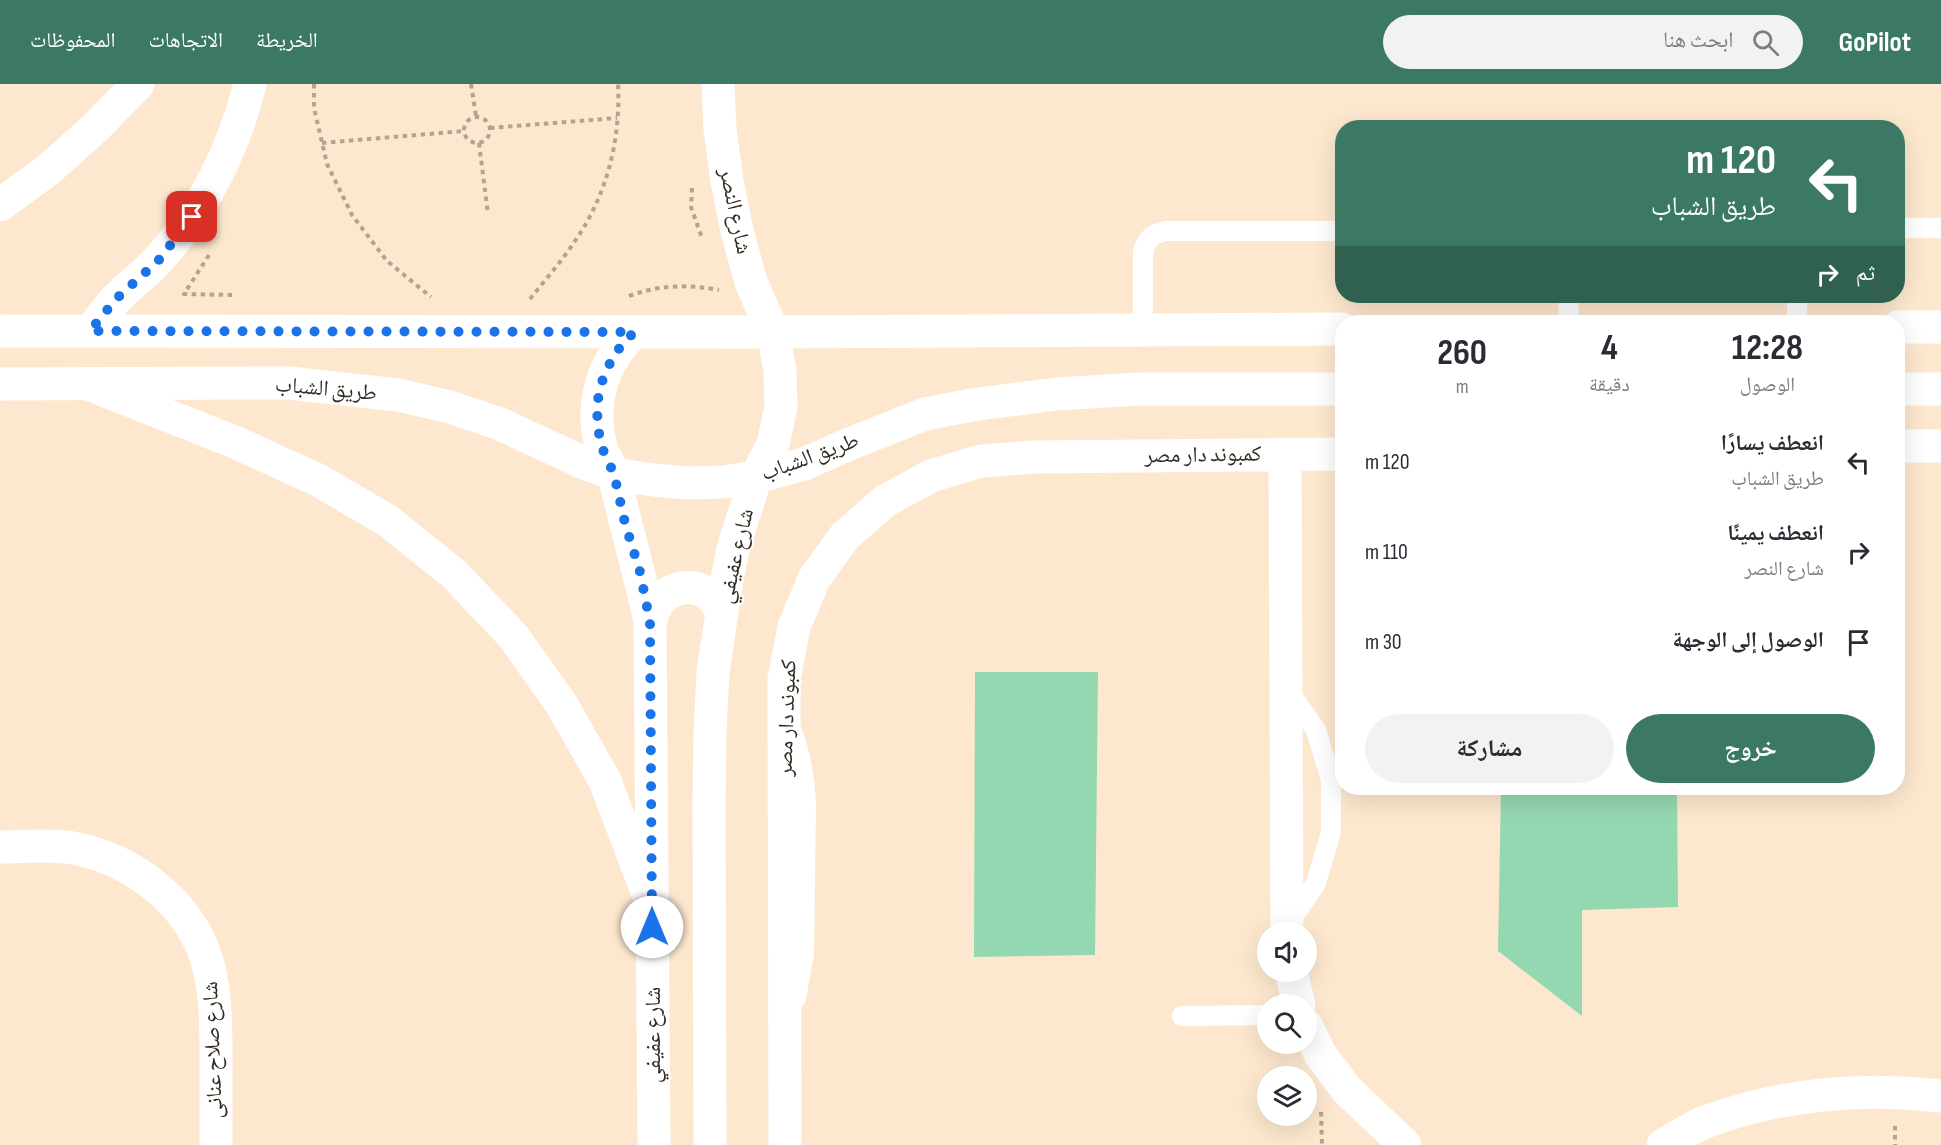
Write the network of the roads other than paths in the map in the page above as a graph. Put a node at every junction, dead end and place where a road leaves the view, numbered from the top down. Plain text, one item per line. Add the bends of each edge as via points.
1 (138, 84) edge
2 (250, 84) edge
3 (718, 84) edge
4 (0, 205) edge
5 (1905, 228) edge
6 (1941, 228) edge
7 (1335, 231) edge
8 (1905, 327) edge
9 (1941, 327) edge
10 (1335, 329) edge
11 (1143, 330) junction
12 (0, 331) edge
13 (90, 331) junction
14 (634, 332) junction
15 (773, 332) junction
16 (0, 384) edge
17 (88, 384) junction
18 (1335, 389) edge
19 (1905, 389) edge
20 (1941, 389) edge
21 (1905, 446) edge
22 (1941, 446) edge
23 (1335, 454) edge
24 (1285, 455) junction
25 (614, 474) junction
26 (756, 477) junction
27 (722, 613) junction
28 (650, 622) junction
29 (1286, 686) junction
30 (0, 847) edge
31 (652, 904) junction
32 (1287, 922) edge
33 (1291, 922) edge
34 (1257, 1015) edge
35 (1182, 1016) dead end
36 (1317, 1048) edge
37 (1941, 1096) edge
38 (216, 1145) edge
39 (654, 1145) edge
40 (710, 1145) edge
41 (785, 1145) edge
42 (1405, 1145) edge
43 (1663, 1145) edge

1 - 4 street via 96,128
2 - 13 street via 221,168 192,217 158,261 116,299
3 - 15 street, شارع النصر via 720,129 737,231 751,282
5 - 6 lane
7 - 11 lane via 1155,233 1143,251
8 - 9 street
10 - 11 street
11 - 15 street
12 - 13 street
13 - 14 street
14 - 15 street
14 - 25 street, شارع عفيفي via 604,374 598,399 597,425
15 - 26 street, شارع عفيفي via 781,407 773,444
16 - 17 street, طريق الشباب
17 - 25 street, طريق الشباب via 289,383 398,395 500,424
17 - 31 street via 318,480 388,521 454,574 513,636 562,705 605,781
18 - 26 street, طريق الشباب via 1140,389 972,405 925,414 804,464
19 - 20 street
21 - 22 street
23 - 24 street, كمبوند دار مصر
24 - 29 street
24 - 41 street, كمبوند دار مصر via 981,461 930,476 885,501 845,536 814,579 794,627 784,679
25 - 26 street, طريق الشباب via 688,483
25 - 28 street, شارع عفيفي
26 - 27 street, شارع عفيفي via 734,545
27 - 28 street via 708,594 685,588 663,597
27 - 40 street, شارع عفيفي via 713,672 710,732
28 - 31 street, شارع عفيفي
29 - 32 street
29 - 33 lane via 1316,730 1331,780 1331,832 1316,883
30 - 38 street, شارع صلاح عنانى via 71,848 109,857 144,876 173,902 196,934 210,970 216,1009
31 - 39 street, شارع عفيفي
34 - 35 lane
36 - 42 street via 1347,1090
37 - 43 street via 1895,1092 1848,1094 1755,1106 1706,1122

